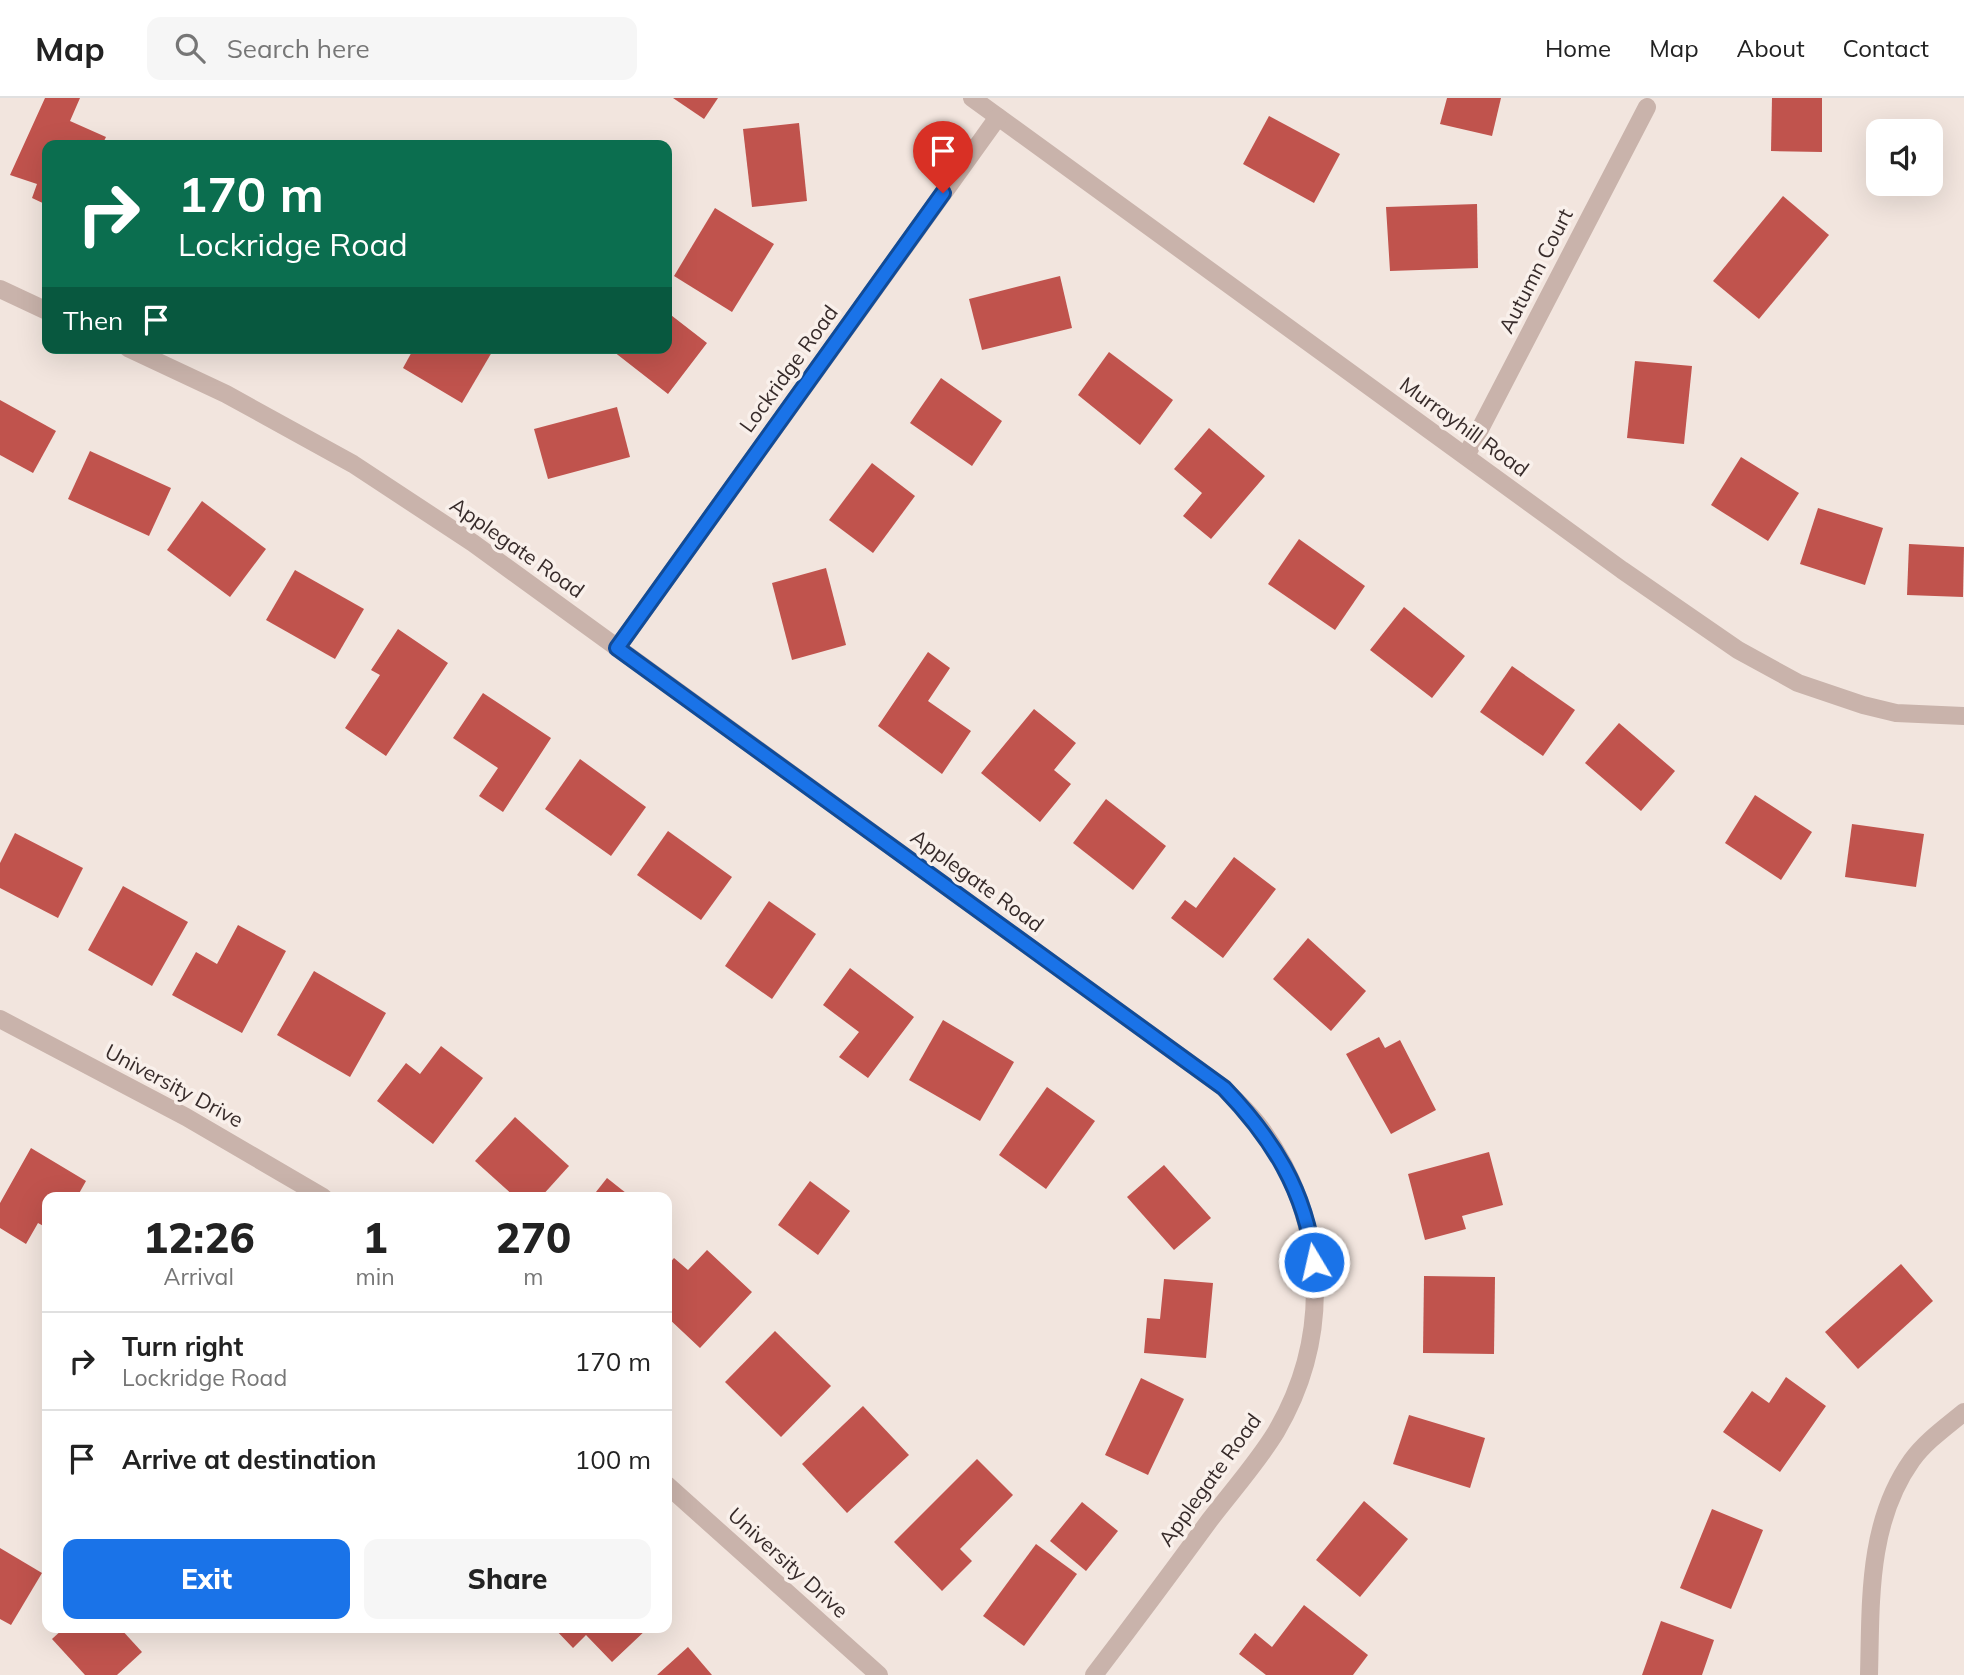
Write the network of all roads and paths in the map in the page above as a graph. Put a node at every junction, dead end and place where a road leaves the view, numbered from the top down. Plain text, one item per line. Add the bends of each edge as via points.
1 (986, 105) edge
2 (1647, 107) dead end
3 (0, 289) edge
4 (42, 309) edge
5 (141, 354) edge
6 (1466, 456) junction
7 (617, 648) junction
8 (1964, 716) edge
9 (0, 1019) edge
10 (314, 1192) edge
11 (1964, 1412) edge
12 (672, 1489) edge
13 (879, 1675) edge
14 (1094, 1675) edge
15 (1869, 1675) edge

1 - 6 street, Murrayhill Road
1 - 7 street, Lockridge Road
2 - 6 street, Autumn Court
3 - 4 street
5 - 7 street, Applegate Road via 226,394 353,464 473,543
6 - 8 street, Murrayhill Road via 1738,650 1798,682 1895,713
7 - 14 street, Applegate Road via 1224,1088 1260,1126 1287,1170 1311,1236 1317,1287 1313,1338 1298,1387 1275,1433
9 - 10 street, University Drive via 186,1117
11 - 15 street via 1913,1460 1880,1525 1872,1575
12 - 13 street, University Drive

